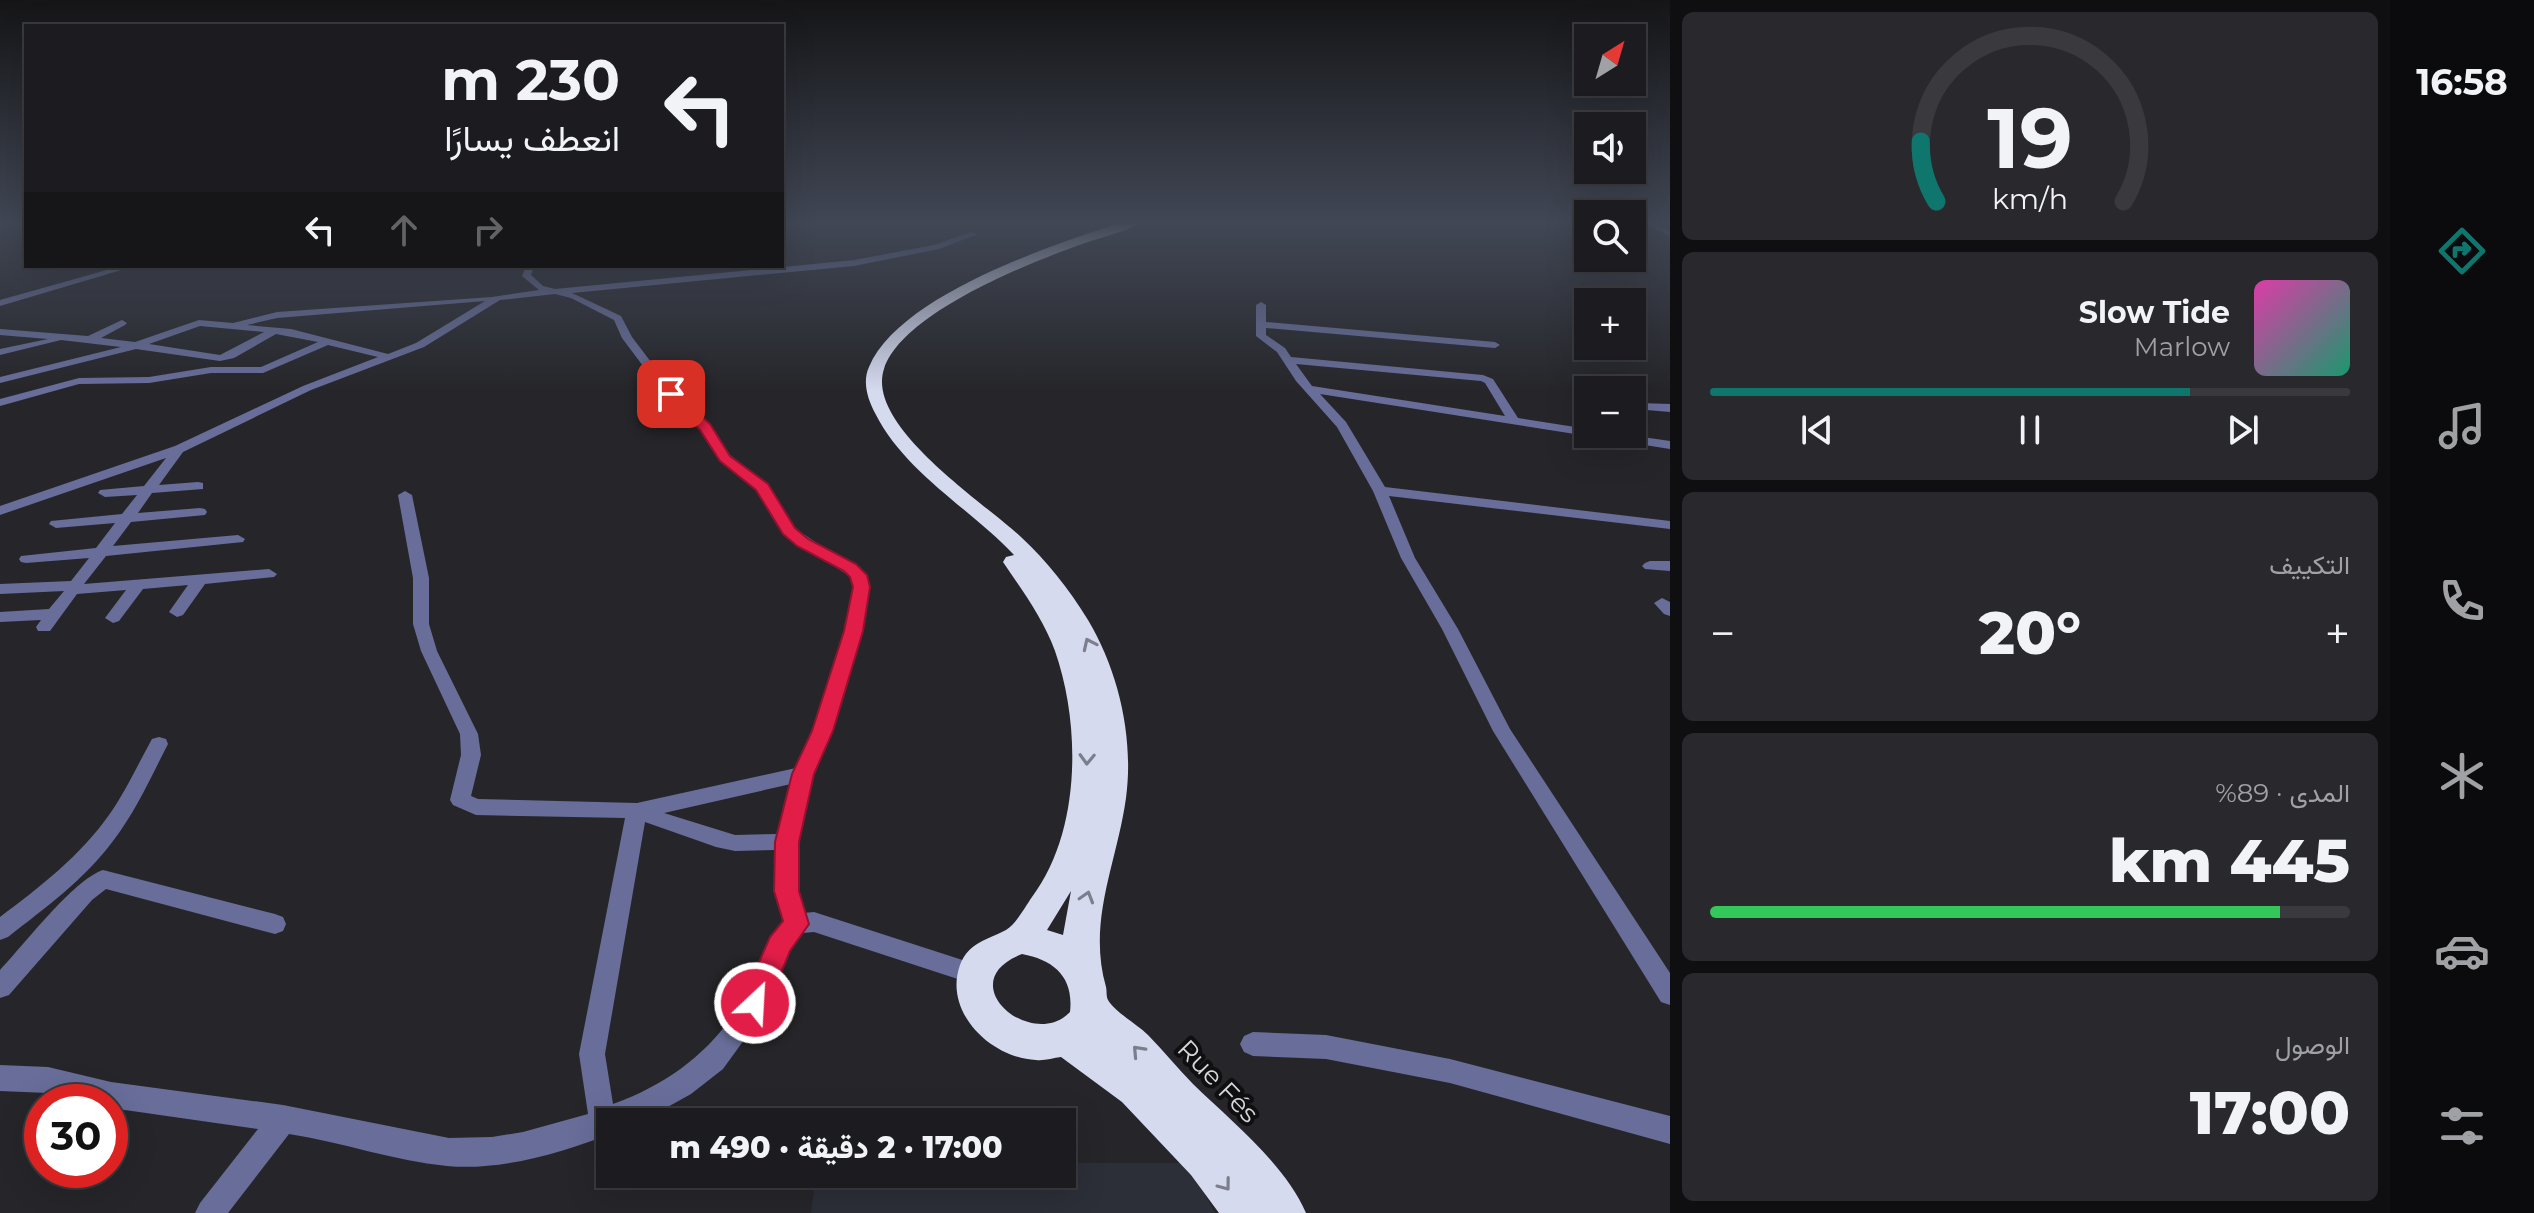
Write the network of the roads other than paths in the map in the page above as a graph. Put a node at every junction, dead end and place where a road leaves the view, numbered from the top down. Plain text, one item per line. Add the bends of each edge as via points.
1 (90, 278) edge
2 (527, 278) edge
3 (698, 278) edge
4 (982, 278) edge
5 (996, 278) edge
6 (555, 291) junction
7 (498, 297) junction
8 (0, 303) edge
9 (1261, 305) dead end
10 (122, 323) dead end
11 (1259, 324) junction
12 (232, 326) junction
13 (275, 330) junction
14 (0, 332) edge
15 (70, 337) junction
16 (90, 339) junction
17 (328, 341) junction
18 (1495, 345) dead end
19 (132, 347) junction
20 (0, 352) edge
21 (389, 357) junction
22 (1286, 360) junction
23 (0, 380) edge
24 (1311, 389) junction
25 (0, 403) edge
26 (1646, 407) edge
27 (1670, 408) edge
28 (1513, 420) junction
29 (1574, 431) edge
30 (1646, 440) edge
31 (1670, 445) edge
32 (179, 449) junction
33 (198, 486) dead end
34 (149, 489) junction
35 (1380, 491) junction
36 (105, 493) dead end
37 (405, 495) dead end
38 (0, 511) edge
39 (200, 512) dead end
40 (128, 518) junction
41 (56, 524) dead end
42 (1670, 525) edge
43 (238, 539) dead end
44 (101, 552) junction
45 (26, 559) dead end
46 (1650, 566) dead end
47 (1670, 566) edge
48 (269, 574) dead end
49 (201, 578) junction
50 (139, 584) junction
51 (73, 588) junction
52 (0, 589) edge
53 (177, 612) dead end
54 (0, 617) edge
55 (113, 618) dead end
56 (159, 744) dead end
57 (803, 774) junction
58 (637, 811) junction
59 (787, 842) junction
60 (805, 923) junction
61 (275, 924) dead end
62 (0, 930) edge
63 (1021, 939) junction
64 (973, 973) junction
65 (0, 987) edge
66 (1087, 991) junction
67 (1670, 994) edge
68 (1065, 1038) junction
69 (1253, 1044) dead end
70 (0, 1078) edge
71 (601, 1108) edge
72 (634, 1108) edge
73 (283, 1119) junction
74 (596, 1125) edge
75 (1670, 1130) edge
76 (210, 1213) edge
77 (1246, 1213) edge
78 (1284, 1213) edge

1 - 8 street
2 - 6 street
3 - 6 street
4 -> 63 highway via 883,334 868,355 861,378 864,403 878,431 1029,580 1054,617 1072,658 1085,705 1088,756 1082,814 1054,898
66 -> 5 highway via 1082,915 1109,821 1114,761 1109,707 1095,658 1048,577 898,436 880,408 875,375 896,335
6 - 7 street
6 - 57 street via 618,318 659,380 705,427 725,458 762,487 789,531 858,575 854,631 823,731
7 - 12 street via 277,315
7 - 21 street via 420,345
9 - 11 street
10 - 16 street
11 - 18 street
11 - 22 street via 1261,336
12 - 13 street
12 - 19 street via 191,323
13 - 17 street
13 - 19 street via 225,357
14 - 15 street
15 - 16 street
15 - 20 street
16 - 19 street
17 - 21 street
17 - 25 street via 263,370 79,381
19 - 23 street
21 - 32 street via 307,388
22 - 24 street
22 - 28 street via 1483,378
24 - 28 street
24 - 35 street via 1342,425
26 - 27 street
28 - 29 street
30 - 31 street
32 - 34 street
32 - 38 street
33 - 34 street
34 - 36 street
34 - 40 street
35 - 42 street
35 - 67 street via 1408,558 1502,731
37 - 58 street via 421,578 421,624 469,734 471,755 460,800 476,807
39 - 40 street
40 - 41 street
40 - 44 street
43 - 44 street
44 - 45 street
44 - 51 street
46 - 47 street
48 - 49 street
49 - 50 street
49 - 53 street
50 - 51 street
50 - 55 street
51 - 52 street
51 - 54 street via 48,620
56 - 62 street via 106,835 81,863
57 - 58 street
57 - 59 street
58 - 59 street via 735,843
58 - 71 street via 592,1054
59 - 60 street via 787,891
60 - 64 street
60 - 72 street via 779,945 744,1022 704,1069
61 - 65 street via 103,879
63 - 64 highway via 1000,943 983,955
63 - 66 highway via 1045,943 1067,955
64 - 68 highway via 974,996 987,1019 1010,1037 1039,1044
66 - 68 highway via 1082,1027
78 -> 66 highway, Rue Fés
68 -> 77 highway via 1136,1088 1206,1160
69 - 75 street via 1326,1047 1450,1071
70 - 73 street via 54,1081
73 - 74 street via 405,1147 465,1153
73 - 76 street

